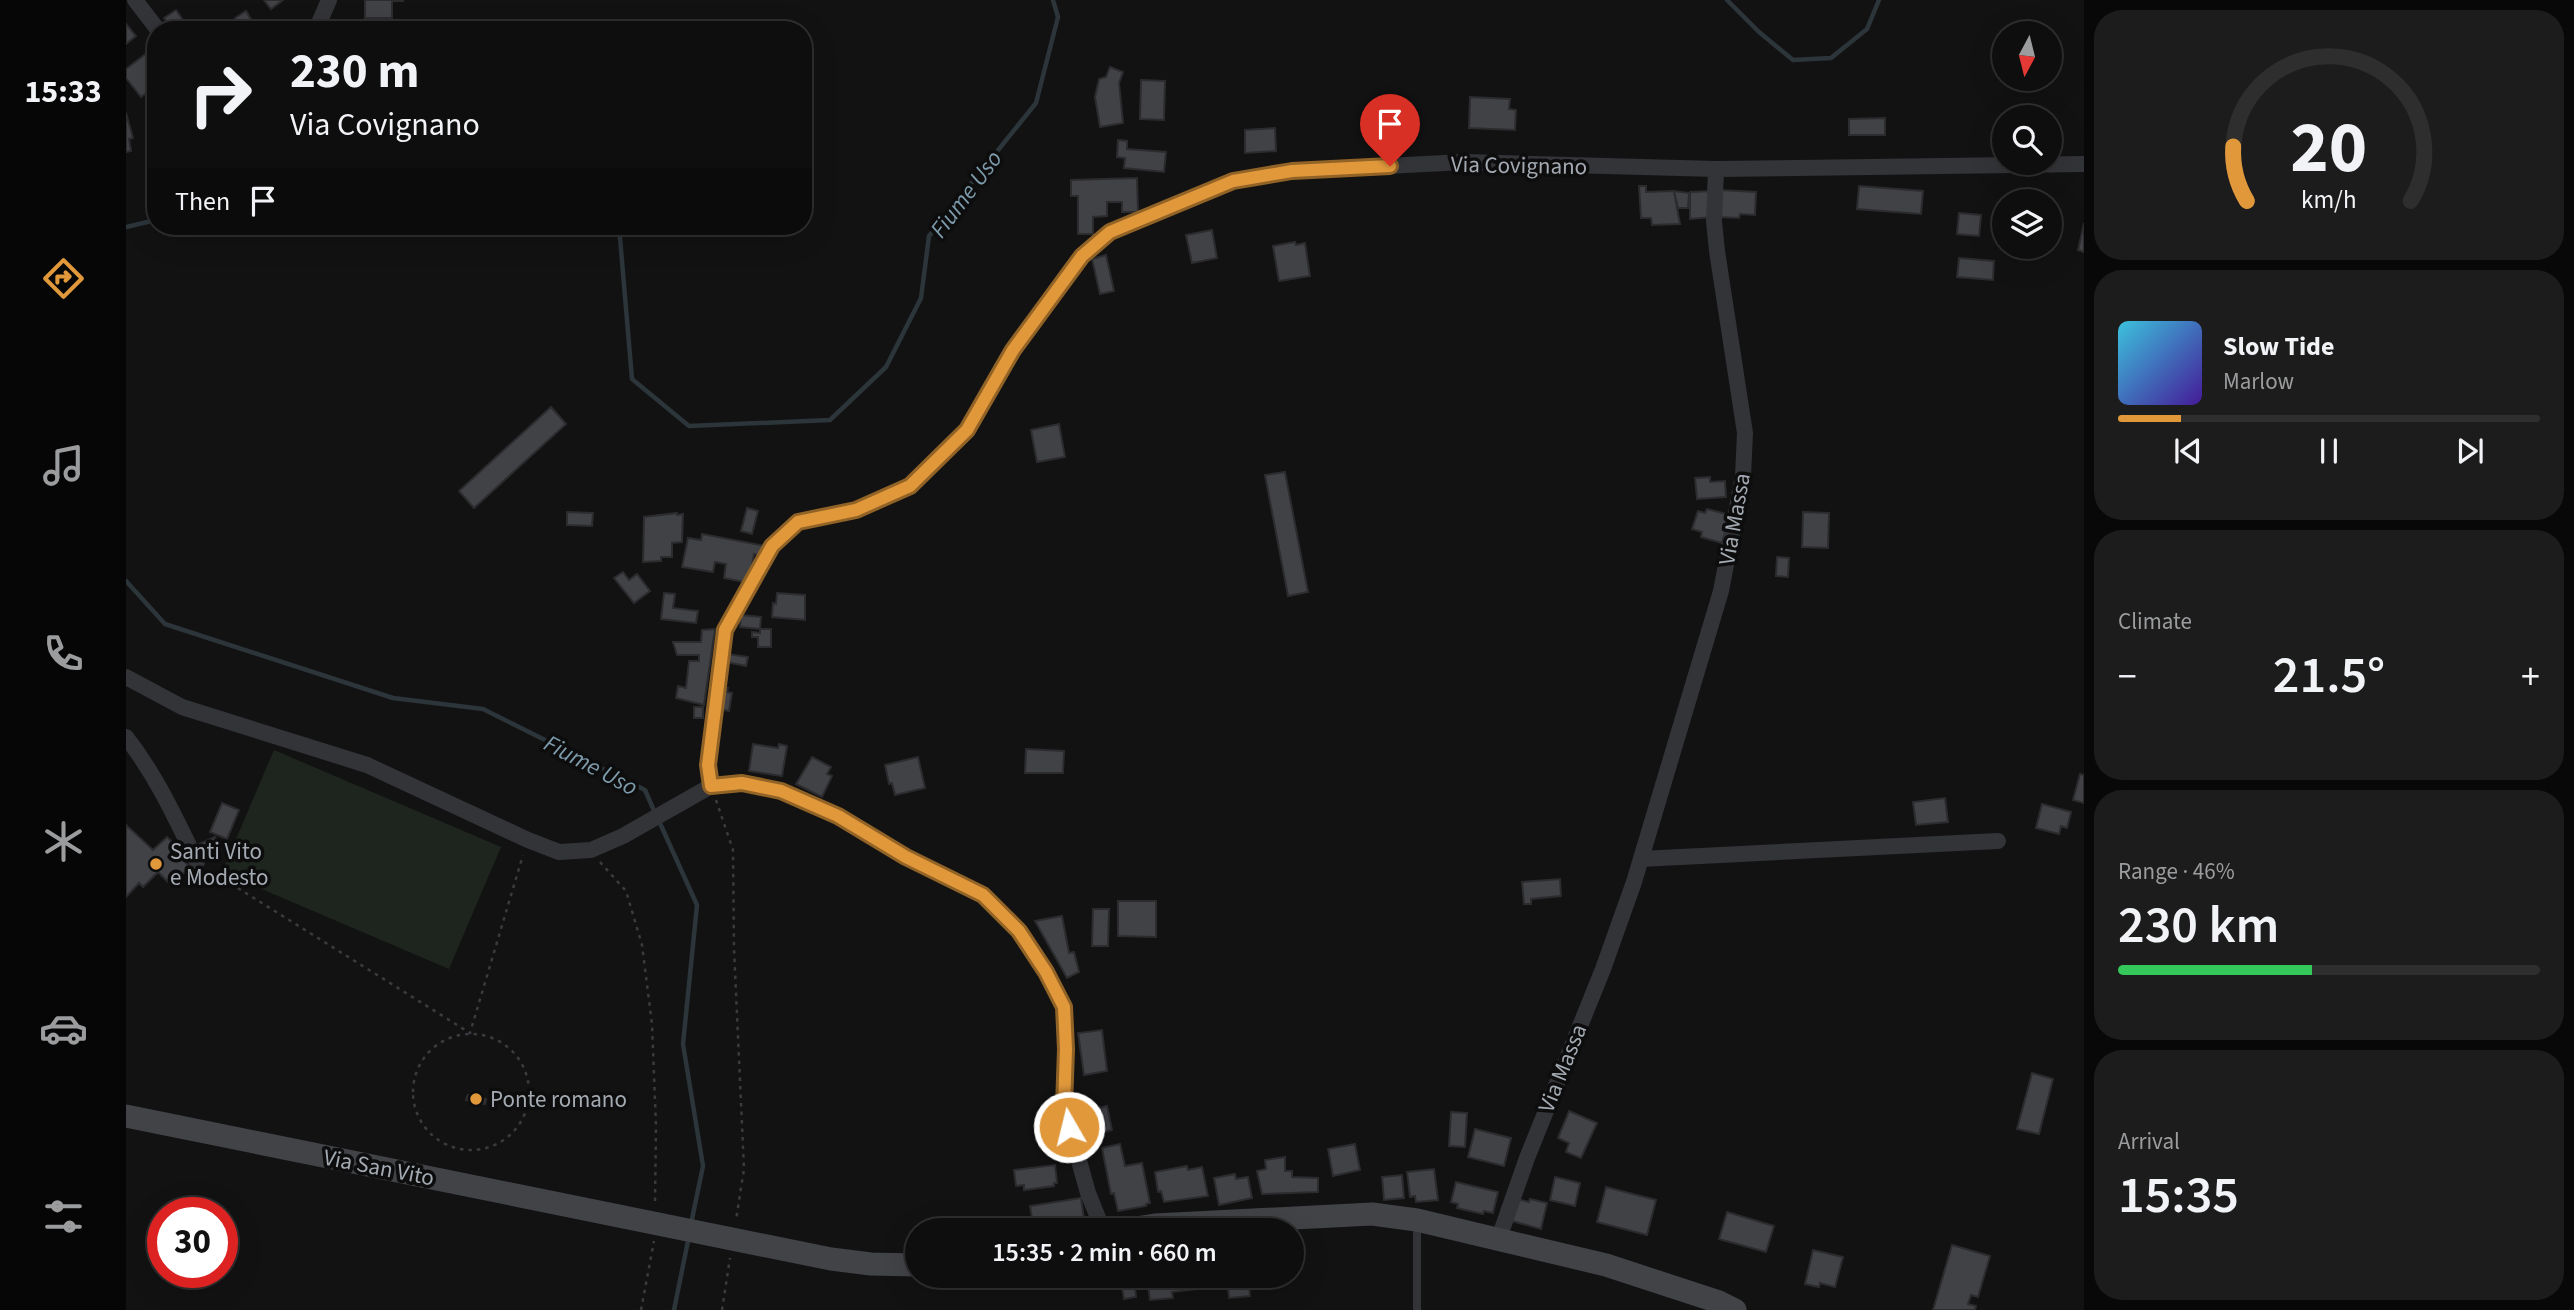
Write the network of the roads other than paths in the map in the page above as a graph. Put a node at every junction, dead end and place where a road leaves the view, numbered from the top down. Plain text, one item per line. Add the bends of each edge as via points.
1 (135, 0) edge
2 (329, 0) edge
3 (151, 21) edge
4 (320, 21) edge
5 (2084, 164) edge
6 (1716, 169) junction
7 (126, 677) edge
8 (126, 737) edge
9 (711, 786) junction
10 (1998, 841) dead end
11 (1641, 859) junction
12 (197, 862) road end
13 (126, 1116) edge
14 (1098, 1218) edge
15 (1286, 1218) edge
16 (1417, 1220) junction
17 (1499, 1238) junction
18 (905, 1265) edge
19 (1417, 1310) edge
20 (1735, 1310) edge

1 - 3 street
2 - 4 street
5 - 6 street, Via Covignano
6 - 9 street, Via Covignano via 1464,162 1292,171 1233,181 1110,232 1082,256 1013,350 967,430 910,486 856,510 798,522 772,546 725,630 708,765
6 - 11 street, Via Massa via 1714,221 1745,433 1743,476 1721,591
7 - 9 street via 182,707 367,765 559,852 591,850
8 - 12 street via 162,791
9 - 14 street via 742,783 781,791 838,816 983,895 1019,931 1064,1007 1064,1107
10 - 11 street
11 - 17 street, Via Massa
13 - 18 street, Via San Vito via 759,1244 871,1264
15 - 16 street via 1361,1214
16 - 17 street
16 - 19 lane
17 - 20 street via 1606,1265

